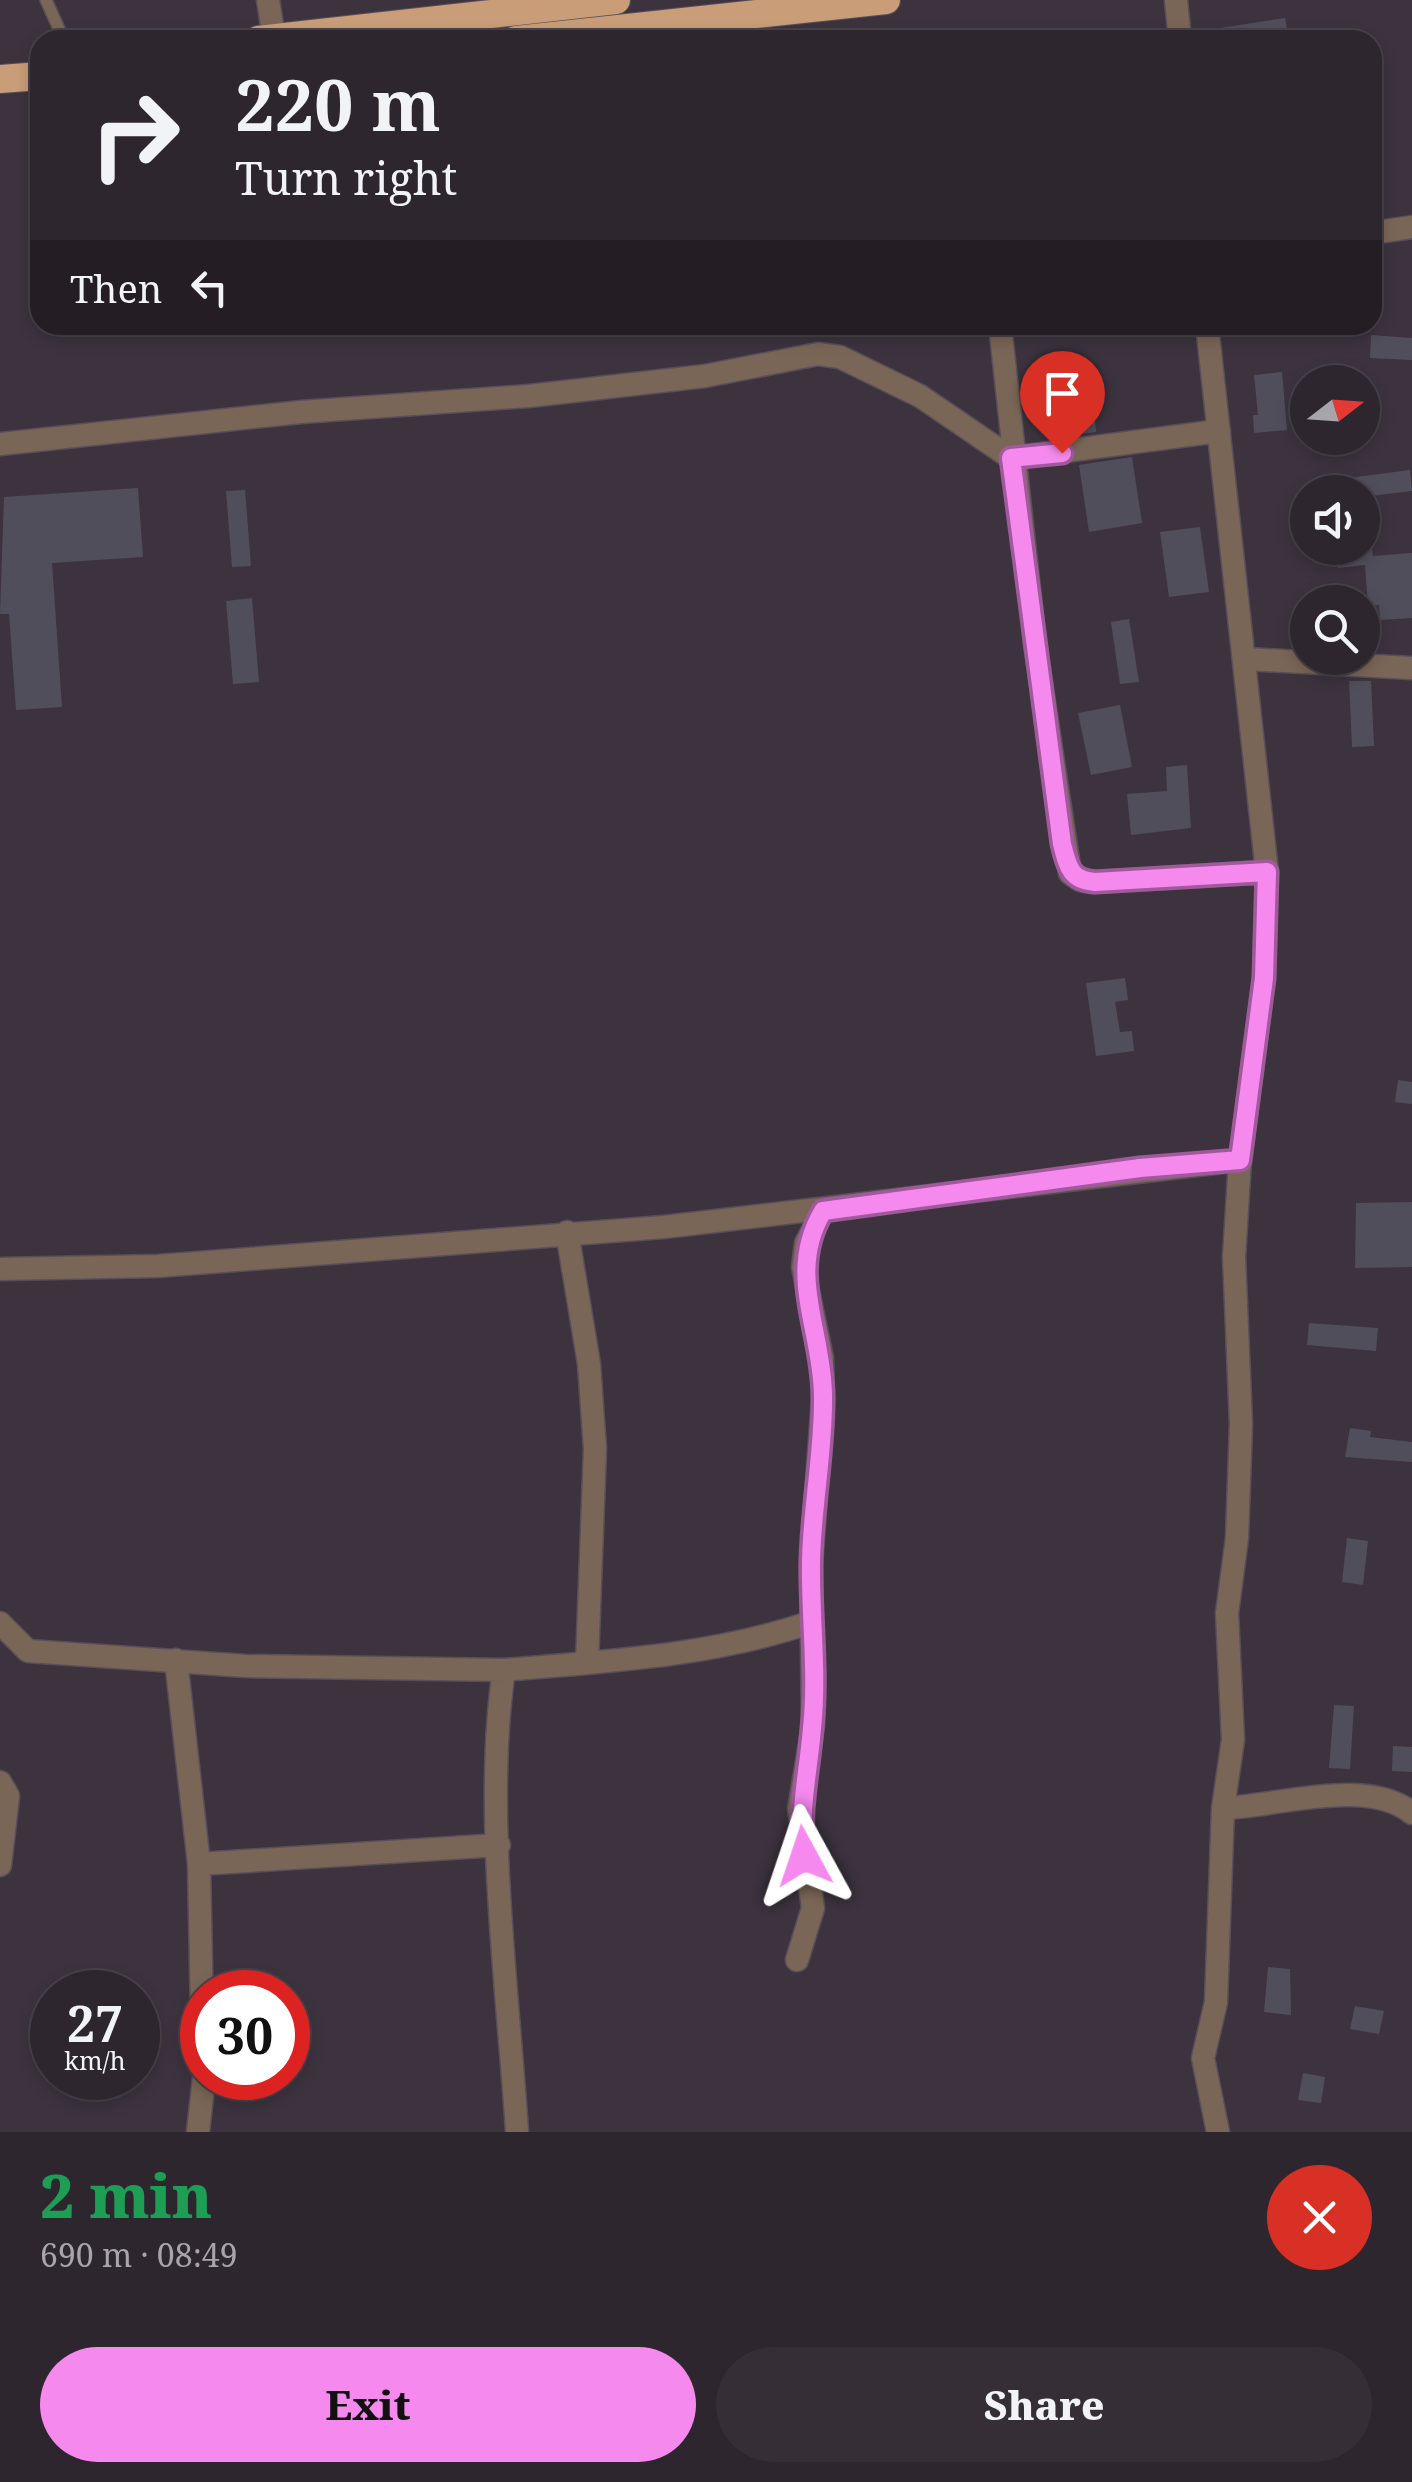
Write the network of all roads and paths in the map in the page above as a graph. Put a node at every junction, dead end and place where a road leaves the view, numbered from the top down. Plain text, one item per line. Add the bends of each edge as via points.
1 (46, 0) edge
2 (268, 0) edge
3 (616, 0) edge
4 (886, 0) edge
5 (1176, 0) edge
6 (60, 30) edge
7 (266, 30) edge
8 (347, 30) edge
9 (608, 30) edge
10 (1179, 30) edge
11 (30, 76) edge
12 (0, 78) edge
13 (1412, 227) edge
14 (1382, 232) edge
15 (1001, 335) edge
16 (1208, 335) edge
17 (1219, 431) junction
18 (0, 444) edge
19 (1011, 458) junction
20 (1246, 659) junction
21 (1412, 668) edge
22 (1267, 872) junction
23 (1240, 1160) junction
24 (823, 1211) junction
25 (567, 1232) junction
26 (0, 1269) edge
27 (812, 1622) junction
28 (0, 1623) edge
29 (176, 1660) junction
30 (587, 1663) junction
31 (504, 1670) junction
32 (0, 1782) edge
33 (1223, 1808) junction
34 (1412, 1813) edge
35 (499, 1845) junction
36 (199, 1864) junction
37 (0, 1865) edge
38 (797, 1960) dead end
39 (201, 1970) edge
40 (202, 2100) edge
41 (198, 2132) edge
42 (516, 2132) edge
43 (1218, 2132) edge

1 - 6 lane
2 - 7 street
3 - 8 highway
4 - 9 highway
5 - 10 street
11 - 12 highway
13 - 14 street
15 - 19 street
16 - 17 street
17 - 19 street
17 - 20 street
18 - 19 street via 529,396 705,376 818,354 840,357 920,396
19 - 22 street via 1070,873 1095,882
20 - 21 street
20 - 22 street
22 - 23 street via 1264,978
23 - 24 street
23 - 33 street via 1234,1257 1237,1538 1227,1614 1233,1740
24 - 25 street
24 - 27 street via 806,1243 803,1267 822,1358
25 - 26 street via 158,1266
25 - 30 street via 595,1450
27 - 30 street via 702,1651
27 - 38 street via 813,1726 799,1809 812,1908
28 - 29 street via 28,1651
29 - 31 street
29 - 36 street
30 - 31 street
31 - 35 street
32 - 37 street via 8,1796
33 - 34 street via 1313,1794 1386,1800
33 - 43 street via 1216,2002 1203,2058
35 - 36 street
35 - 42 street
36 - 39 street
40 - 41 street

